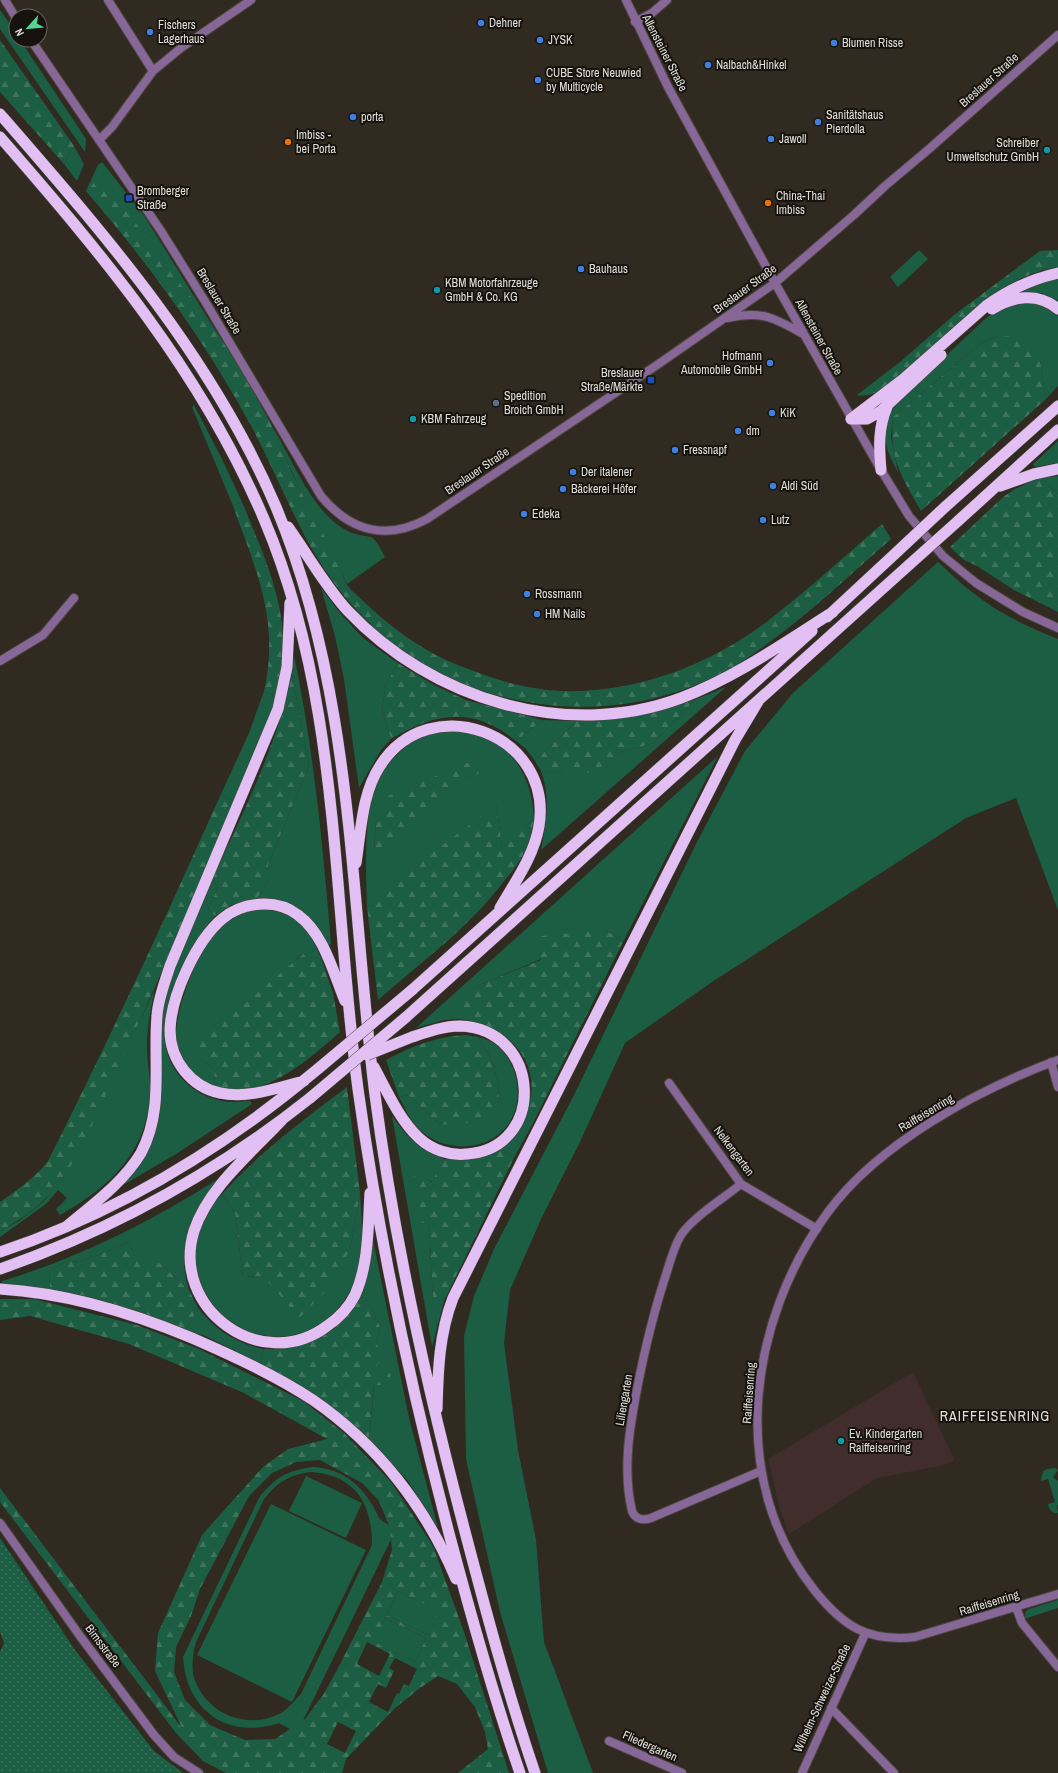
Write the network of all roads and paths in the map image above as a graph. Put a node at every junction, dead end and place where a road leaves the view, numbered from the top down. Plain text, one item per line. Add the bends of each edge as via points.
1 (108, 0) edge
2 (251, 0) edge
3 (626, 0) edge
4 (668, 0) edge
5 (635, 22) junction
6 (1058, 34) edge
7 (36, 48) edge
8 (153, 71) junction
9 (0, 114) edge
10 (0, 137) edge
11 (99, 140) junction
12 (1058, 273) edge
13 (775, 283) junction
14 (1058, 309) edge
15 (723, 319) junction
16 (804, 334) junction
17 (887, 406) junction
18 (1057, 406) edge
19 (851, 419) junction
20 (1058, 430) edge
21 (881, 470) junction
22 (1058, 470) edge
23 (994, 488) junction
24 (278, 511) junction
25 (290, 593) junction
26 (74, 598) dead end
27 (833, 612) junction
28 (1058, 628) edge
29 (0, 661) edge
30 (759, 700) junction
31 (353, 877) junction
32 (495, 916) junction
33 (350, 1013) junction
34 (359, 1058) junction
35 (371, 1061) junction
36 (1055, 1061) edge
37 (304, 1081) junction
38 (669, 1083) dead end
39 (1058, 1087) edge
40 (282, 1120) junction
41 (372, 1179) junction
42 (741, 1184) junction
43 (66, 1227) junction
44 (816, 1229) junction
45 (0, 1252) edge
46 (0, 1269) edge
47 (0, 1289) edge
48 (437, 1426) junction
49 (761, 1472) junction
50 (0, 1523) edge
51 (1058, 1594) edge
52 (1016, 1607) junction
53 (472, 1618) junction
54 (865, 1634) junction
55 (1058, 1667) edge
56 (831, 1708) junction
57 (609, 1741) dead end
58 (199, 1773) edge
59 (520, 1773) edge
60 (534, 1773) edge
61 (682, 1773) edge
62 (802, 1773) edge
63 (894, 1773) edge

1 - 8 street
2 - 8 street via 181,48
3 - 5 street, Allensteiner Straße
4 - 5 street
5 - 13 street, Allensteiner Straße
6 - 13 street, Breslauer Straße
7 - 11 street, Breslauer Straße
8 - 11 street via 112,127
9 - 24 highway via 88,215 158,304 206,374 245,442
10 - 25 highway via 79,229 155,326 208,406 231,446 265,519
11 - 15 street, Breslauer Straße via 149,212 206,303 321,496 337,514 371,530 393,531 410,528 427,519
12 - 19 highway via 1030,281 998,297 901,381
13 - 15 street, Breslauer Straße
13 - 16 street, Allensteiner Straße
14 - 17 highway via 1045,300 1033,297 1014,299 999,305 984,314
15 - 16 street via 744,314 760,315 777,320
16 - 19 street, Allensteiner Straße
17 - 19 highway via 867,419
17 - 21 highway via 880,432
18 - 27 highway, bridge
19 - 21 street, Allensteiner Straße
20 - 23 highway
21 - 28 street, Allensteiner Straße via 909,516 943,556 995,596
22 - 23 highway via 1034,474
23 - 30 highway, bridge
24 - 27 highway via 334,594 366,628 395,652 429,674 466,692 535,711 608,714 640,709 679,698 722,680
24 - 31 highway via 303,581 325,663 341,757
25 - 33 highway via 311,669 326,756
25 - 43 highway via 287,667 278,709 170,966 161,996 156,1031 155,1112 150,1131 141,1152 128,1170 109,1191
26 - 29 street via 43,634
27 - 32 highway
30 - 34 highway, bridge
30 - 48 highway via 735,740 453,1298 440,1351
31 - 32 highway via 369,792 373,779 388,754 412,736 436,727 476,728 517,752 529,770 538,797 539,825 531,851
31 - 35 highway
32 - 37 highway, bridge
33 - 37 highway via 317,937 304,920 290,910 265,904 242,907 221,919 205,938 188,969 173,1012 171,1041 180,1066 198,1084 222,1094 247,1094
33 - 41 highway
34 - 35 highway, bridge via 439,1029 460,1026 482,1031 495,1036 505,1044 522,1069 525,1083 522,1110 509,1134 492,1146 473,1154 446,1153 420,1140 403,1119
34 - 40 highway, bridge
35 - 48 highway via 393,1211 417,1339
36 - 39 street
36 - 44 street, Raiffeisenring via 986,1092 902,1141 860,1176
37 - 43 highway via 259,1116 198,1157 122,1200
38 - 42 street, Nelkengarten
40 - 41 highway via 219,1188 203,1211 194,1233 190,1257 197,1291 210,1311 239,1335 263,1342 289,1342 318,1332 341,1314 354,1295 362,1274
40 - 46 highway via 211,1168 157,1200 71,1242
41 - 53 highway via 402,1339
42 - 44 street, Nelkengarten
42 - 49 street, Liliengarten via 691,1224 681,1235 676,1246 654,1314 632,1420 627,1474 632,1511 640,1519 646,1520
43 - 45 highway
44 - 49 street, Raiffeisenring via 798,1259 769,1332 760,1387 758,1432
47 - 53 highway via 76,1299 143,1319 218,1349 313,1400 356,1434 410,1495 439,1542
48 - 60 highway via 500,1663
49 - 54 street, Raiffeisenring via 772,1516 799,1570 831,1609
50 - 58 street, Bimsstraße via 154,1735 174,1757
51 - 52 street, Raiffeisenring
52 - 54 street, Raiffeisenring via 915,1637 899,1639
52 - 55 street via 1022,1623
53 - 59 highway
54 - 56 street, Wilhelm-Schweizer-Straße
56 - 62 street, Wilhelm-Schweizer-Straße
56 - 63 street
57 - 61 street, Fliedergarten

